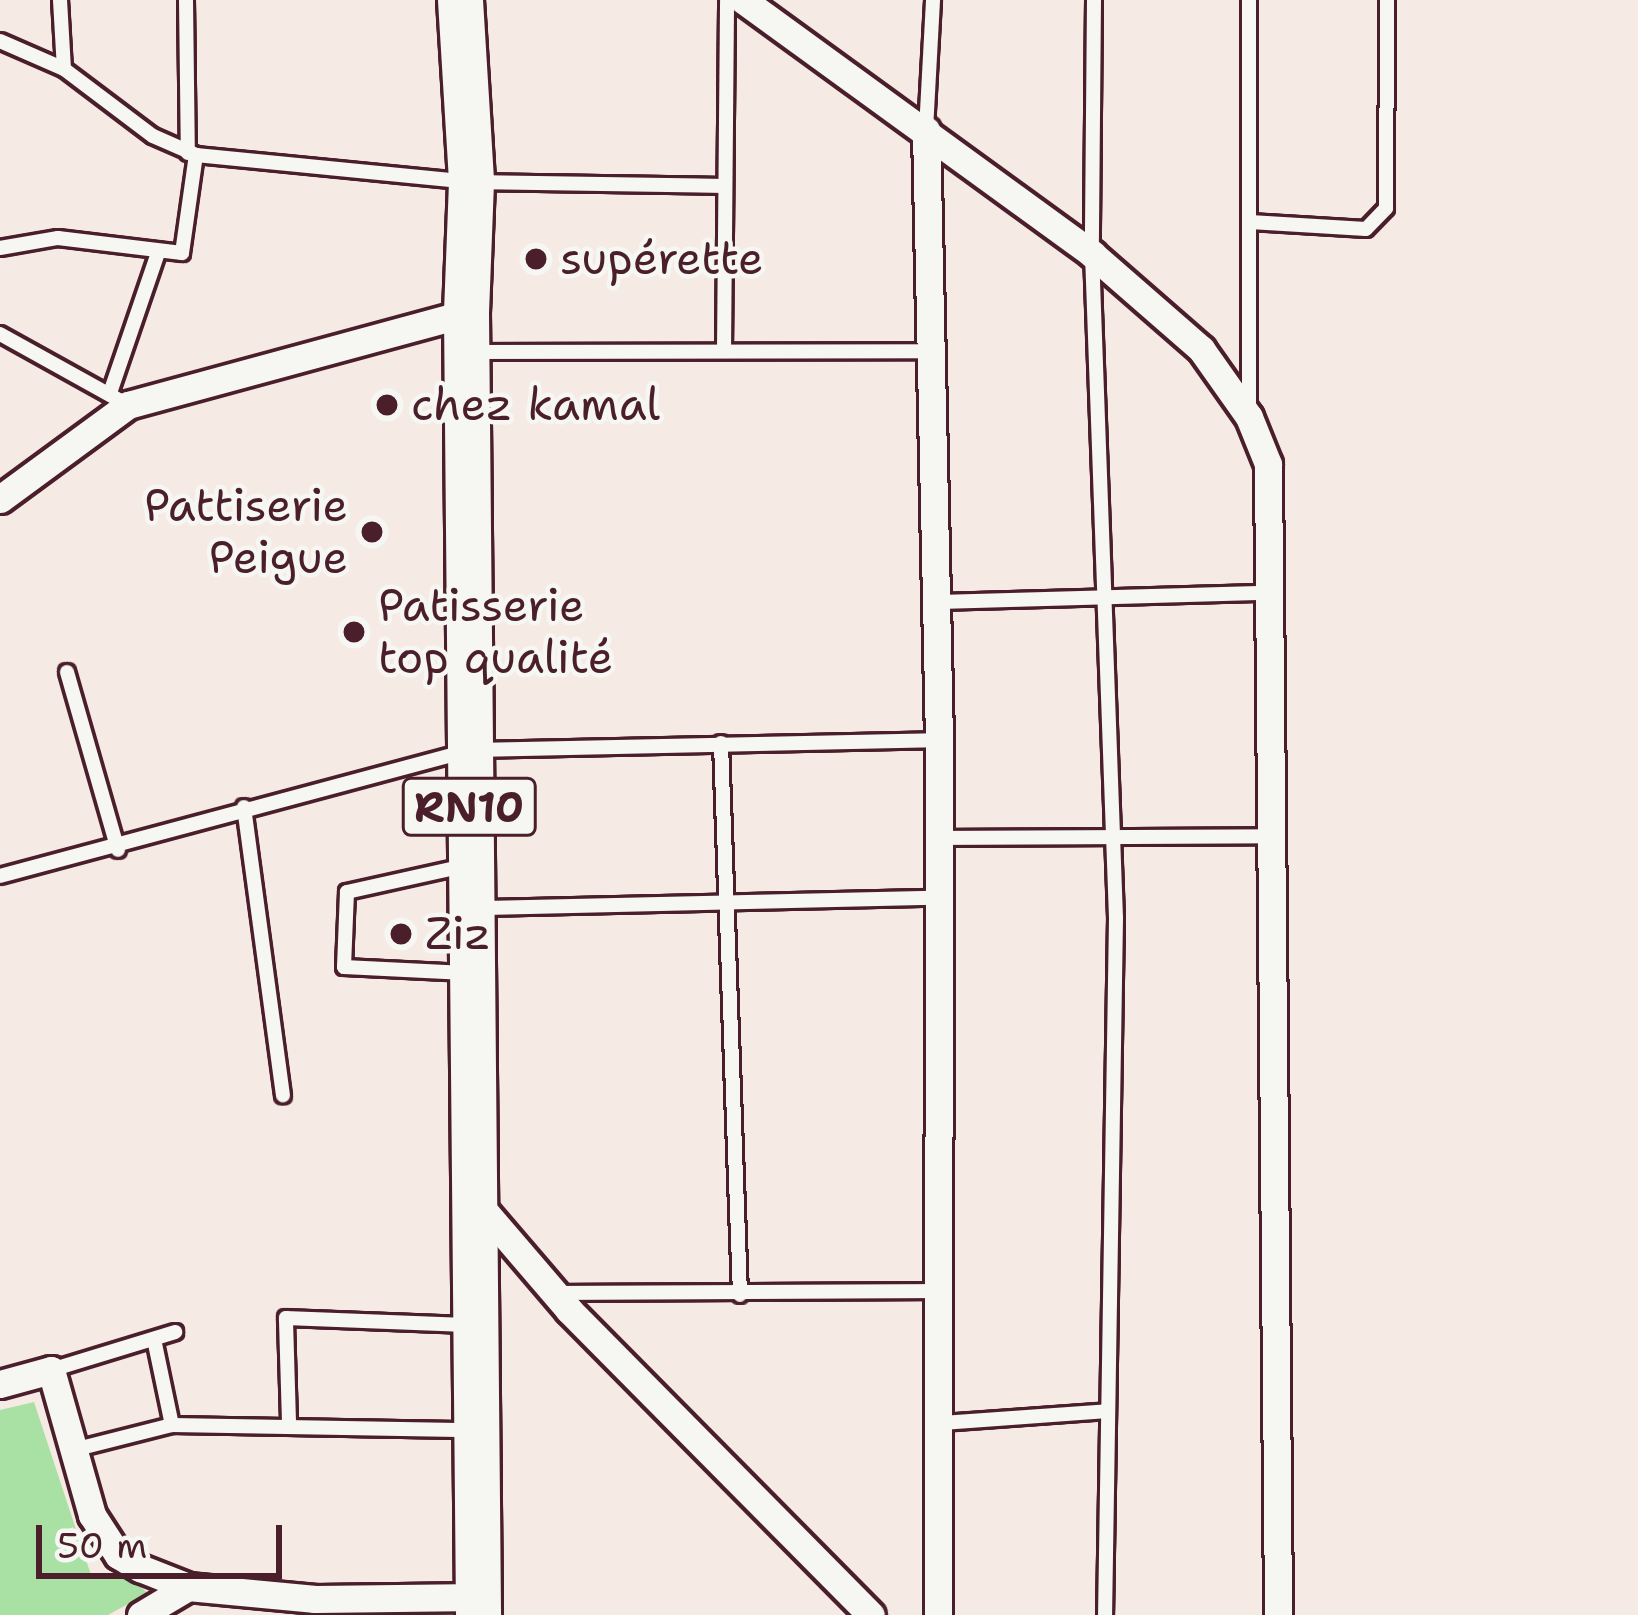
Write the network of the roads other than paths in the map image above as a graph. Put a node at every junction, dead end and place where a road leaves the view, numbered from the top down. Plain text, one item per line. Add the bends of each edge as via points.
1 (60, 0) edge
2 (186, 0) edge
3 (460, 0) edge
4 (933, 0) edge
5 (1094, 0) edge
6 (1249, 0) edge
7 (1387, 0) edge
8 (744, 2) edge
9 (0, 41) edge
10 (64, 69) junction
11 (926, 130) junction
12 (192, 154) junction
13 (472, 182) junction
14 (725, 186) junction
15 (1250, 222) junction
16 (0, 248) edge
17 (1092, 254) junction
18 (157, 256) junction
19 (468, 332) junction
20 (0, 334) edge
21 (724, 351) junction
22 (933, 351) junction
23 (119, 398) junction
24 (1250, 417) junction
25 (0, 499) edge
26 (1269, 592) junction
27 (1108, 601) junction
28 (937, 602) junction
29 (67, 672) dead end
30 (939, 740) junction
31 (722, 743) junction
32 (470, 750) junction
33 (244, 808) junction
34 (1272, 836) junction
35 (938, 838) junction
36 (1113, 842) junction
37 (118, 850) junction
38 (0, 876) edge
39 (471, 886) junction
40 (938, 898) junction
41 (722, 900) junction
42 (471, 973) junction
43 (284, 1095) dead end
44 (474, 1199) junction
45 (942, 1291) junction
46 (553, 1293) junction
47 (740, 1295) junction
48 (477, 1325) junction
49 (175, 1332) dead end
50 (154, 1339) junction
51 (51, 1370) junction
52 (0, 1384) edge
53 (1108, 1411) junction
54 (289, 1422) junction
55 (942, 1423) junction
56 (172, 1424) junction
57 (478, 1430) junction
58 (73, 1450) junction
59 (188, 1587) junction
60 (479, 1606) edge
61 (141, 1615) edge
62 (871, 1615) edge
63 (938, 1615) edge
64 (1105, 1615) edge
65 (1278, 1615) edge

1 - 10 lane
2 - 12 lane
3 - 13 main road, RN10
4 - 11 lane
5 - 17 lane
6 - 15 lane
7 - 15 lane via 1386,208 1366,229
8 - 11 street
8 - 14 lane
9 - 10 lane
10 - 12 lane via 154,136
11 - 17 street
11 - 22 street
12 - 13 lane
12 - 18 lane via 186,249
13 - 14 lane
13 - 19 main road, RN10
14 - 21 lane
15 - 24 lane
16 - 18 lane via 58,238
17 - 24 street via 1201,349
17 - 27 lane
18 - 23 lane
19 - 21 lane
19 - 23 street
19 - 32 main road, RN10
20 - 23 lane
21 - 22 lane
22 - 28 street
23 - 25 street
24 - 26 street via 1268,464
26 - 27 lane
26 - 34 street
27 - 28 lane
27 - 36 lane
28 - 30 street
29 - 37 lane
30 - 31 lane
30 - 35 street
31 - 32 lane
31 - 41 lane
32 - 33 lane
32 - 39 main road, RN10
33 - 37 lane
33 - 43 lane
34 - 36 lane
34 - 65 street
35 - 36 lane
35 - 40 street
36 - 53 lane
37 - 38 lane
39 - 41 lane
39 - 42 main road, RN10
39 - 42 lane via 347,892 344,967
40 - 41 lane
40 - 45 street
41 - 47 lane
42 - 44 main road, RN10
44 - 46 street
44 - 48 main road, RN10
45 - 47 lane
45 - 55 street
46 - 47 lane
46 - 62 street
48 - 54 lane via 286,1318
48 - 57 main road, RN10
49 - 50 lane
50 - 51 lane
50 - 56 lane
51 - 52 street
51 - 58 street
53 - 55 lane
53 - 64 lane
54 - 56 lane
54 - 57 lane
55 - 63 street
56 - 58 lane
57 - 60 main road, RN10
58 - 59 street via 92,1515 118,1555
59 - 60 street
59 - 61 street

